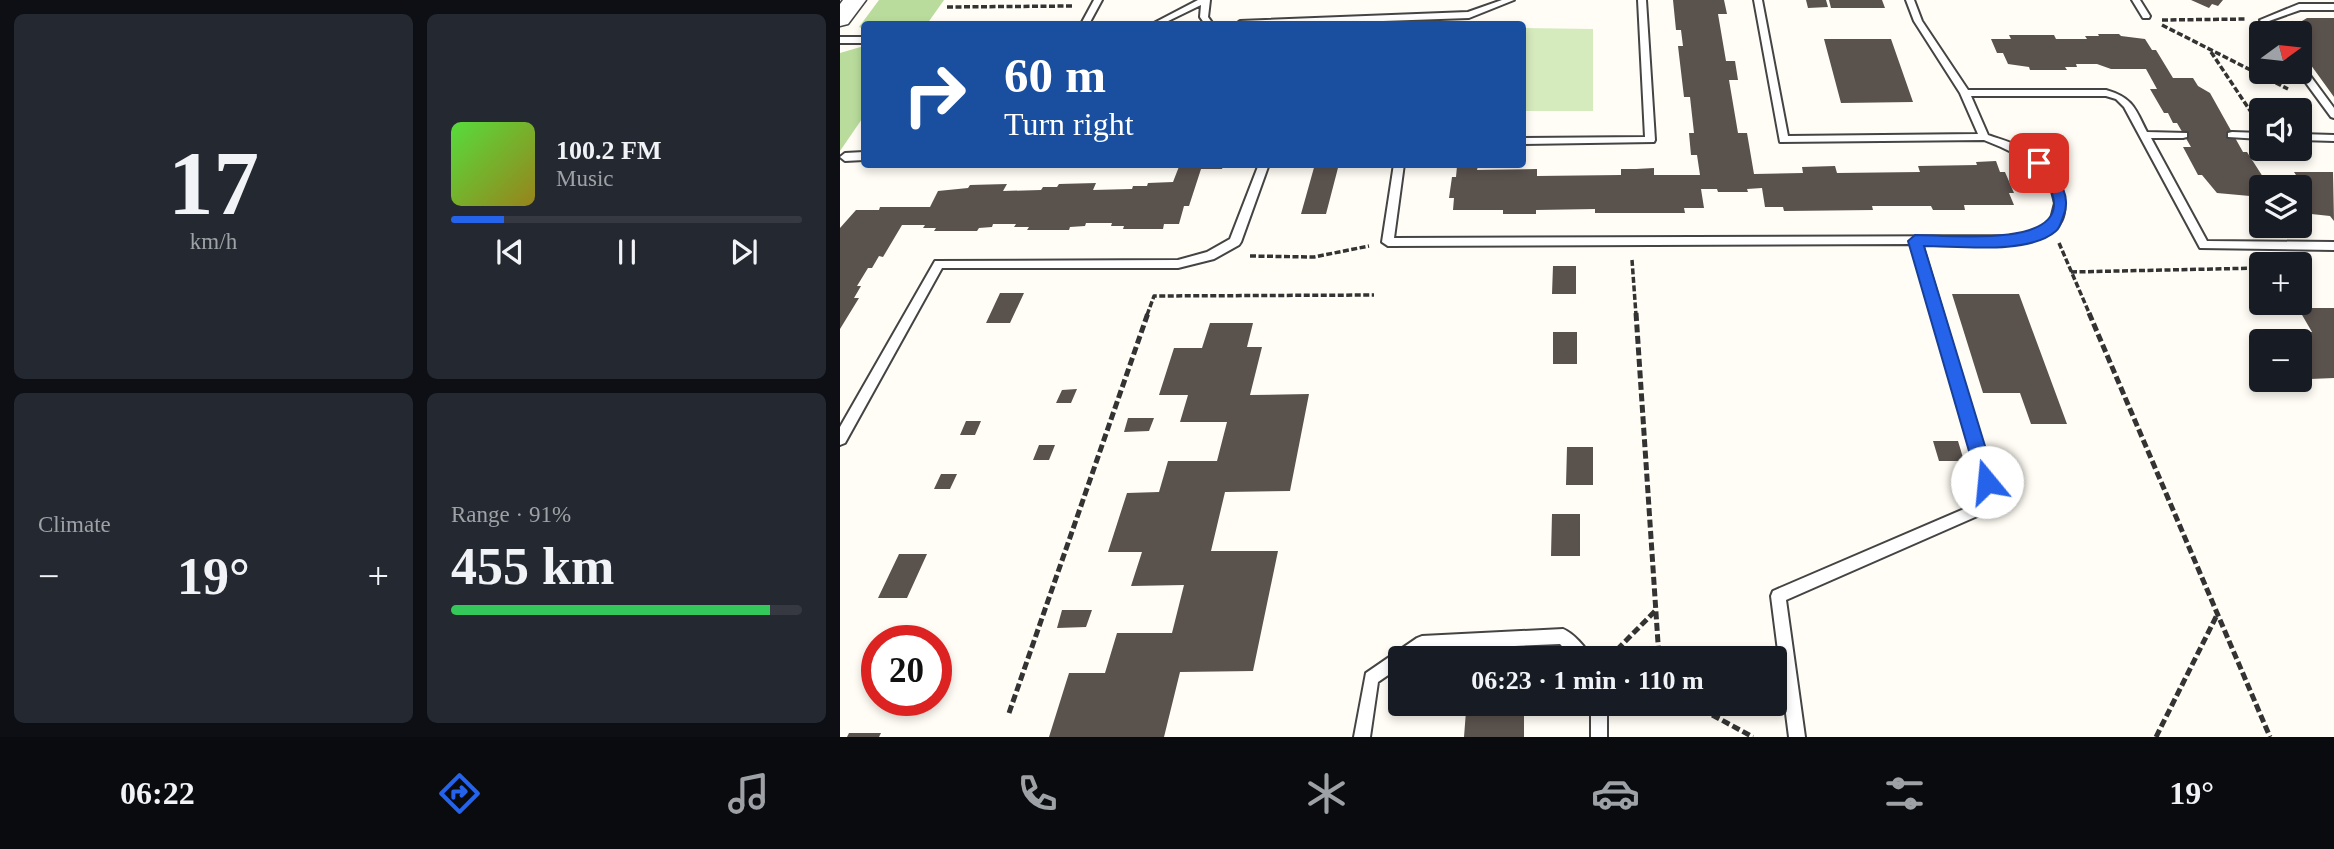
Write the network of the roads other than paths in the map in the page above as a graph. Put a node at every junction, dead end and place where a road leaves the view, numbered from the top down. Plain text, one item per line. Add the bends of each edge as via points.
1 (855, 0) edge
2 (1206, 0) edge
3 (1510, 0) edge
4 (1642, 0) edge
5 (1759, 0) edge
6 (1910, 0) edge
7 (2136, 0) edge
8 (1096, 3) edge
9 (2334, 7) edge
10 (2146, 16) dead end
11 (840, 19) edge
12 (1470, 20) edge
13 (1087, 21) edge
14 (1162, 21) edge
15 (1206, 21) edge
16 (1412, 21) edge
17 (2265, 21) edge
18 (840, 40) edge
19 (861, 40) edge
20 (2311, 84) edge
21 (1965, 93) junction
22 (2332, 113) edge
23 (2145, 135) junction
24 (2183, 135) dead end
25 (2232, 135) dead end
26 (2249, 136) edge
27 (1984, 137) junction
28 (2312, 137) edge
29 (2334, 138) edge
30 (1526, 141) edge
31 (861, 156) edge
32 (845, 157) dead end
33 (1263, 168) edge
34 (1398, 168) edge
35 (1915, 241) junction
36 (2330, 246) edge
37 (2334, 258) edge
38 (840, 439) edge
39 (1418, 646) edge
40 (1572, 646) edge
41 (1388, 666) edge
42 (1599, 716) edge
43 (1362, 737) edge
44 (1599, 737) edge
45 (1797, 737) edge

1 - 11 street
2 - 14 lane
2 - 15 lane
3 - 12 lane
4 - 30 lane via 1650,140
5 - 27 lane via 1784,140
6 - 21 lane
7 - 10 lane
8 - 13 lane
9 - 17 lane via 2300,6
12 - 16 lane
18 - 19 lane
20 - 22 lane
21 - 23 lane via 2106,93 2128,105
21 - 27 lane
23 - 24 lane
23 - 36 lane via 2204,245
25 - 26 lane
27 - 35 lane via 2012,146 2039,163 2056,185 2061,207 2052,226 2034,237 2010,240
28 - 29 lane
31 - 32 lane
33 - 38 lane via 1235,242 1210,256 1178,264 939,264
34 - 35 lane via 1388,242
35 - 45 lane via 1993,503 1778,596
36 - 37 lane
39 - 40 lane via 1563,636
41 - 43 lane via 1371,678
42 - 44 lane

